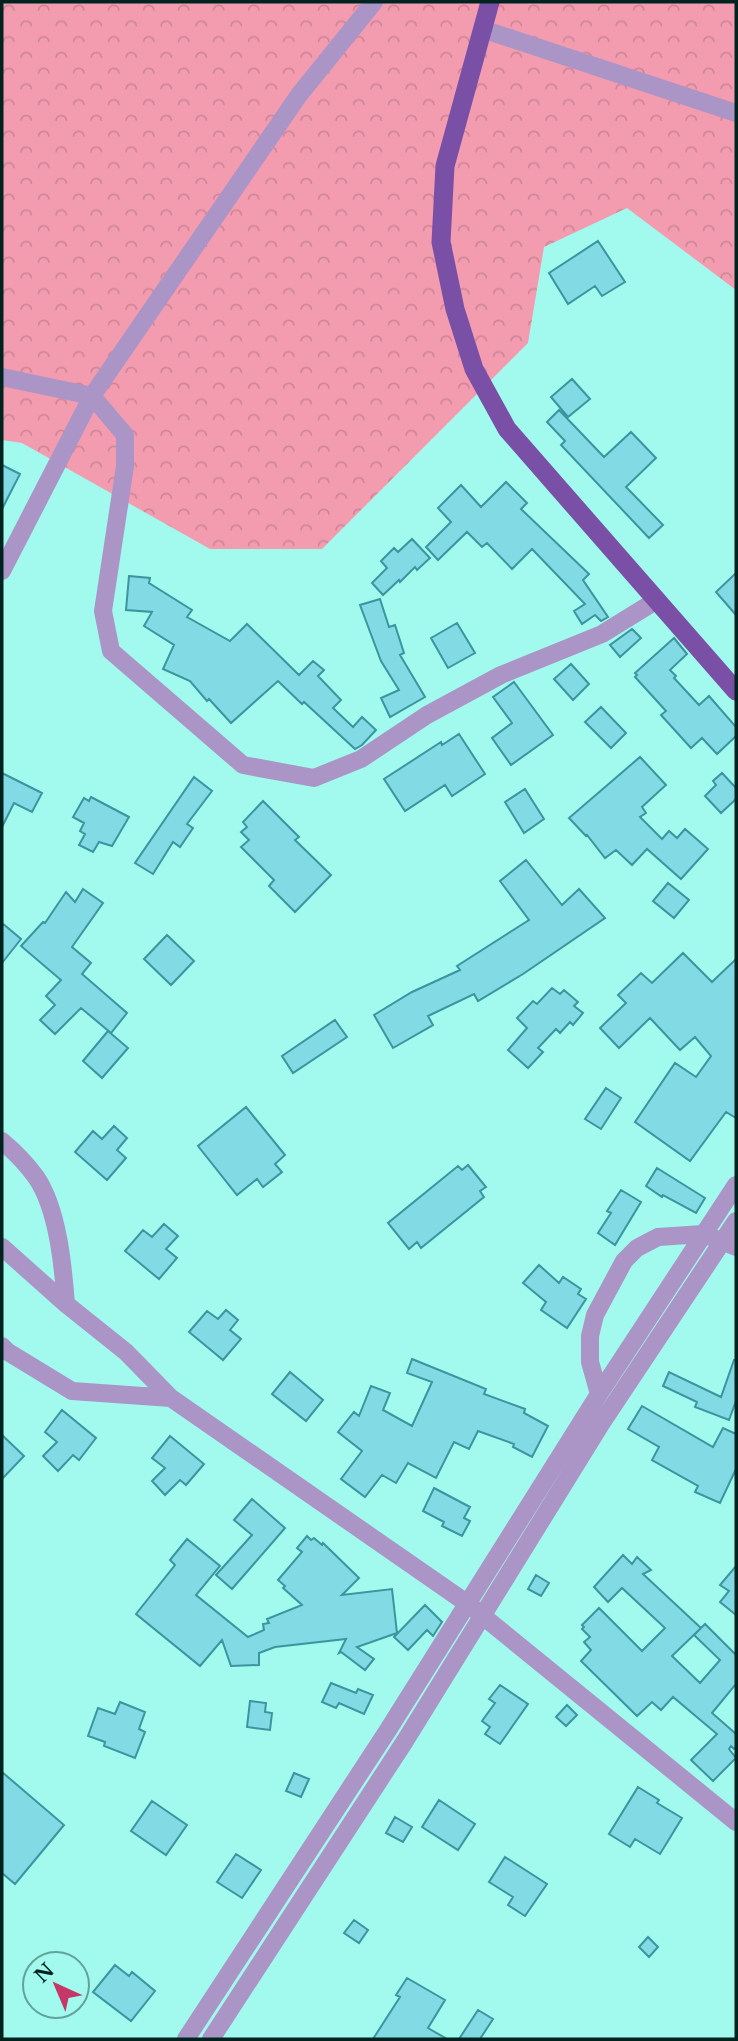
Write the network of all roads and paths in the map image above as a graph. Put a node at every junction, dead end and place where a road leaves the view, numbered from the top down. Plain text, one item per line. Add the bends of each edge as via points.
1 (374, 2) edge
2 (490, 2) edge
3 (482, 29) junction
4 (736, 113) edge
5 (2, 377) edge
6 (92, 396) junction
7 (2, 571) edge
8 (657, 600) junction
9 (736, 691) edge
10 (2, 1141) edge
11 (736, 1185) edge
12 (736, 1221) edge
13 (703, 1234) junction
14 (730, 1244) edge
15 (2, 1247) edge
16 (66, 1304) junction
17 (2, 1346) edge
18 (599, 1394) junction
19 (172, 1398) junction
20 (475, 1610) junction
21 (736, 1822) edge
22 (186, 2039) edge
23 (211, 2039) edge

1 - 6 street via 299,95
2 - 3 main road
3 - 4 street
3 - 8 main road via 444,166 441,242 454,309 474,369 507,429
5 - 6 street
6 - 7 street
6 - 8 street via 125,435 125,466 103,611 111,651 243,765 314,778 361,759 500,675 602,634
8 - 9 main road
10 - 16 street via 37,1178 49,1202
11 - 13 street
12 - 14 street
13 - 14 street
13 - 18 street
13 - 18 street via 658,1237 624,1261 595,1315 590,1336 590,1362
14 - 20 street
15 - 16 street
16 - 19 street via 126,1352
17 - 19 street via 72,1391
18 - 20 street
19 - 20 street
20 - 21 street
20 - 22 street
20 - 23 street via 405,1741

